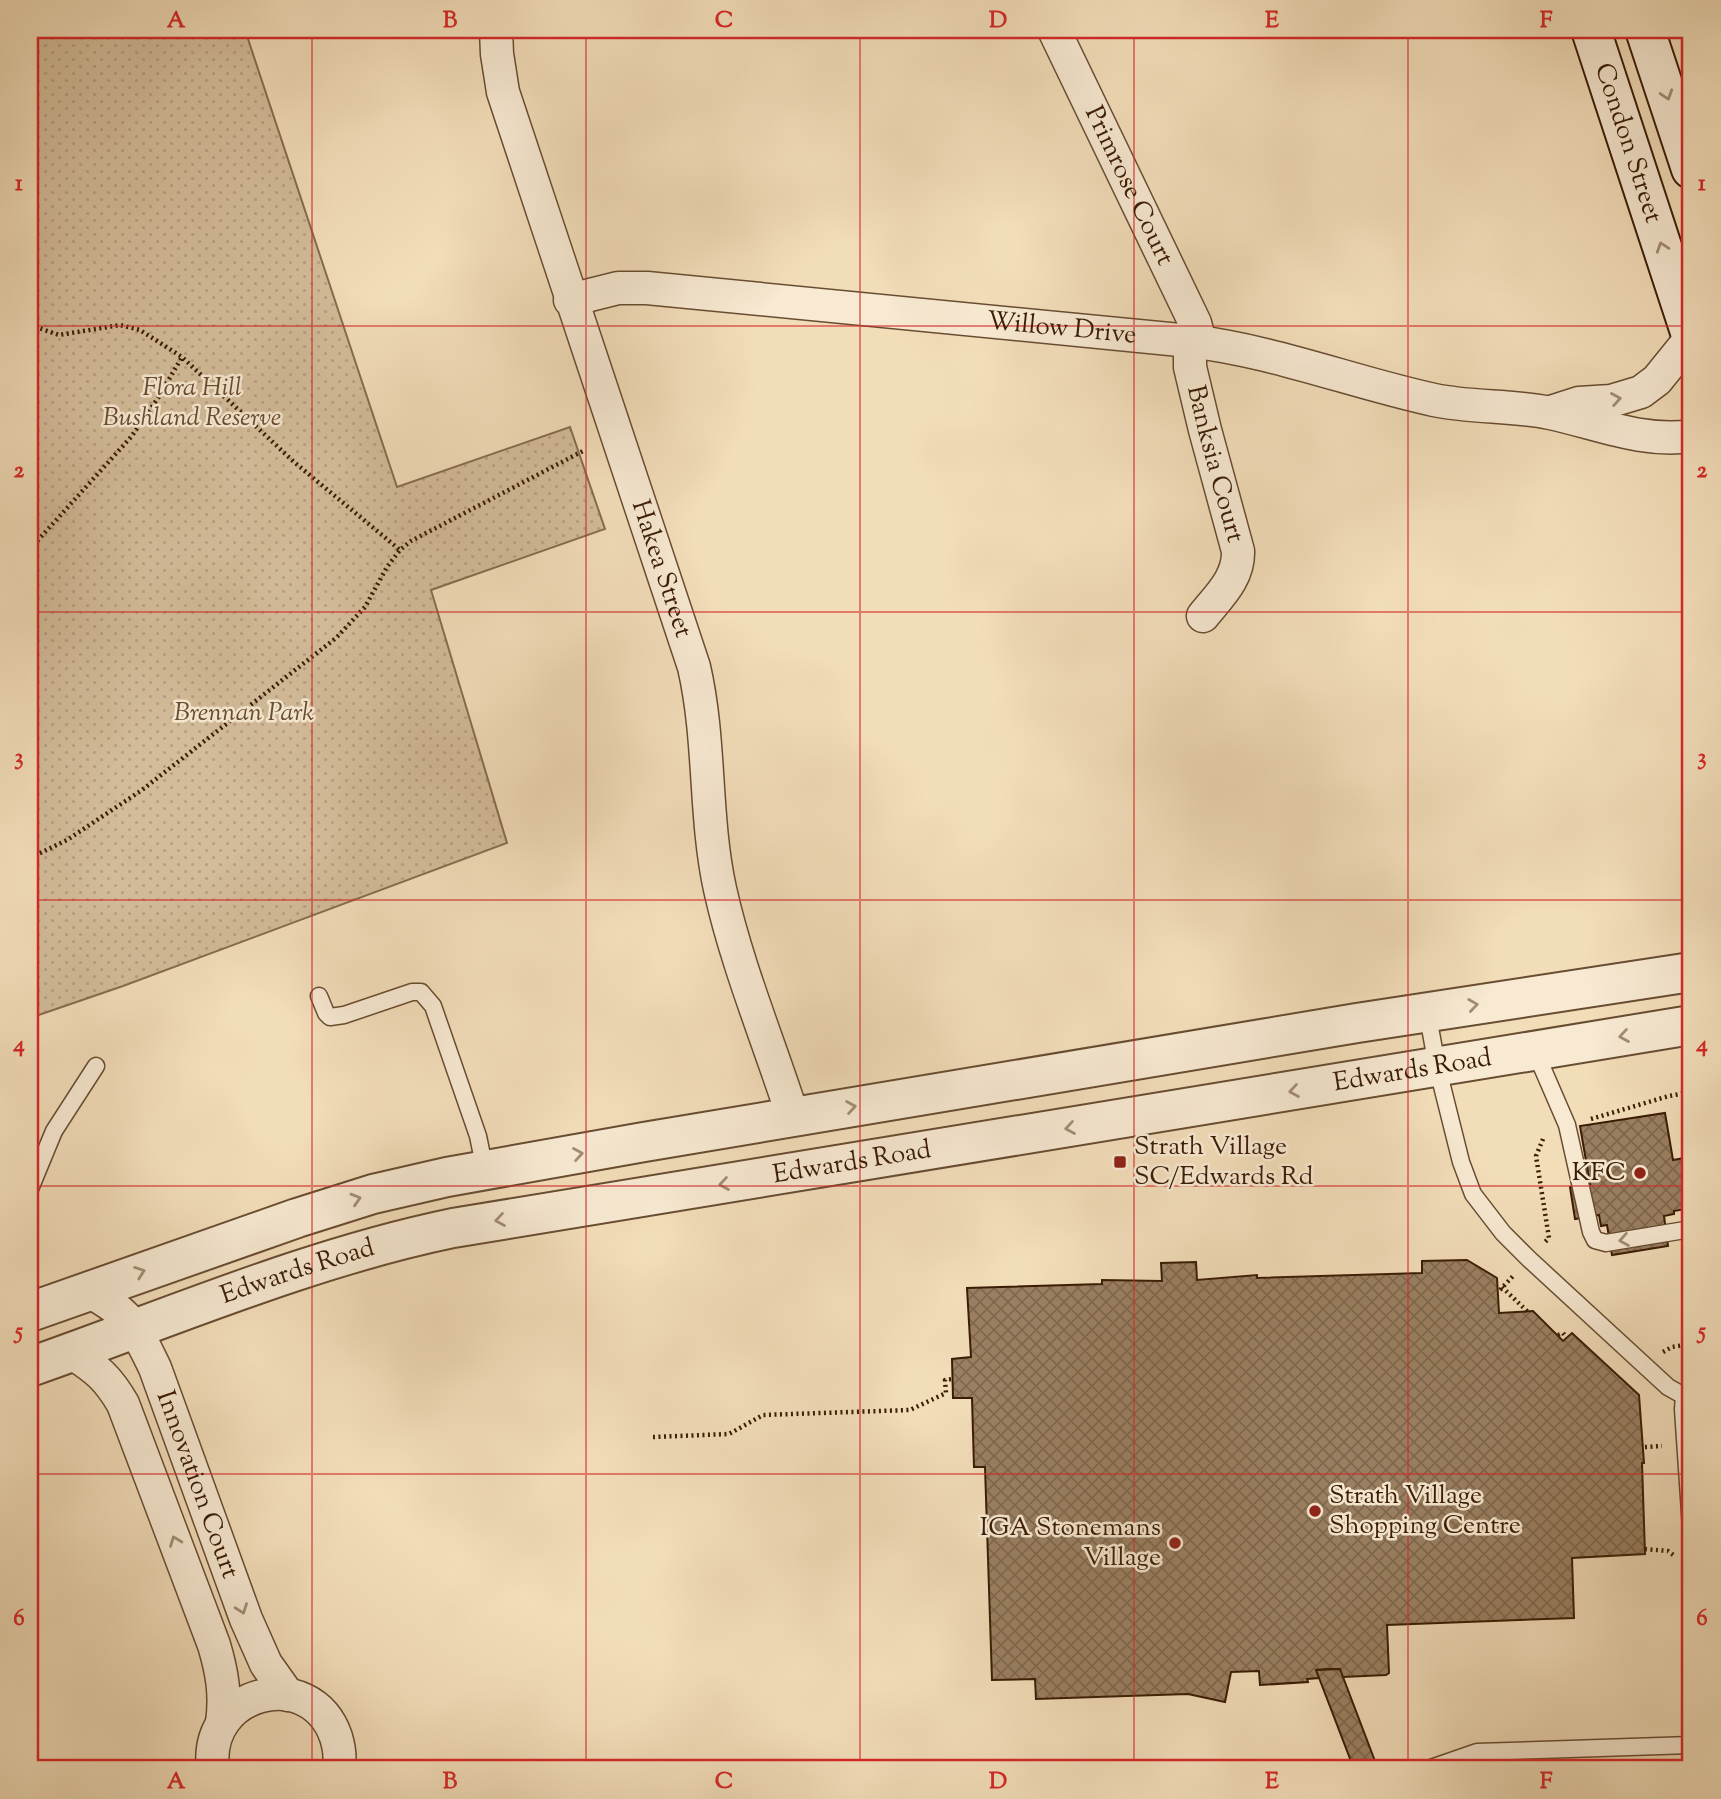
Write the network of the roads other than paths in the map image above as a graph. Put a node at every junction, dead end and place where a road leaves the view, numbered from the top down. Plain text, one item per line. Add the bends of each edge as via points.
1 (496, 30) edge
2 (1054, 30) edge
3 (1591, 30) edge
4 (1645, 30) edge
5 (1691, 169) edge
6 (570, 300) junction
7 (1691, 337) edge
8 (1195, 342) junction
9 (1549, 413) junction
10 (1691, 436) edge
11 (1203, 616) dead end
12 (1691, 972) edge
13 (319, 996) dead end
14 (1427, 1011) junction
15 (1691, 1025) edge
16 (1535, 1051) junction
17 (96, 1066) dead end
18 (1437, 1066) junction
19 (793, 1117) junction
20 (485, 1170) junction
21 (30, 1189) edge
22 (1691, 1229) edge
23 (88, 1291) junction
24 (32, 1305) edge
25 (136, 1329) junction
26 (72, 1353) junction
27 (30, 1367) edge
28 (1691, 1528) edge
29 (288, 1695) junction
30 (222, 1723) junction
31 (1691, 1745) edge
32 (213, 1769) edge
33 (338, 1769) edge
34 (1428, 1769) edge

1 - 6 street, Hakea Street via 503,92
2 - 8 street, Primrose Court via 1195,323
7 -> 3 street, Condon Street
4 -> 5 street, Condon Street
6 - 8 street, Willow Drive via 618,288 648,288
6 - 19 street, Hakea Street via 694,667 703,705 720,888
9 -> 7 street, Willow Drive via 1641,392 1657,380
8 - 9 street, Willow Drive via 1445,402
8 - 11 street, Banksia Court via 1190,367 1238,551 1234,575
9 - 10 street, Willow Drive via 1614,431
14 -> 12 street, Edwards Road
13 - 20 lane via 330,1017 412,992 427,997 478,1136
14 - 18 lane
19 -> 14 street, Edwards Road
15 -> 16 street, Edwards Road
16 - 18 street, Edwards Road
22 -> 16 lane via 1606,1244 1595,1240 1567,1125
17 - 21 lane via 54,1131
18 -> 25 street, Edwards Road via 453,1228 327,1261
18 - 28 lane via 1466,1179 1489,1216 1586,1313 1684,1396
20 -> 19 street, Edwards Road
23 -> 20 street, Edwards Road via 373,1194
23 - 24 street, Edwards Road
23 - 25 street, Innovation Court via 109,1302
25 - 26 street, Edwards Road
25 -> 29 street, Innovation Court via 155,1368 250,1631
26 - 27 street, Edwards Road
30 -> 26 street, Innovation Court via 225,1699 214,1645 123,1404 99,1370
29 - 30 street via 258,1696 231,1711
29 - 33 street via 306,1701 332,1727
30 - 32 street, Innovation Court via 213,1749
31 - 34 lane via 1478,1752

